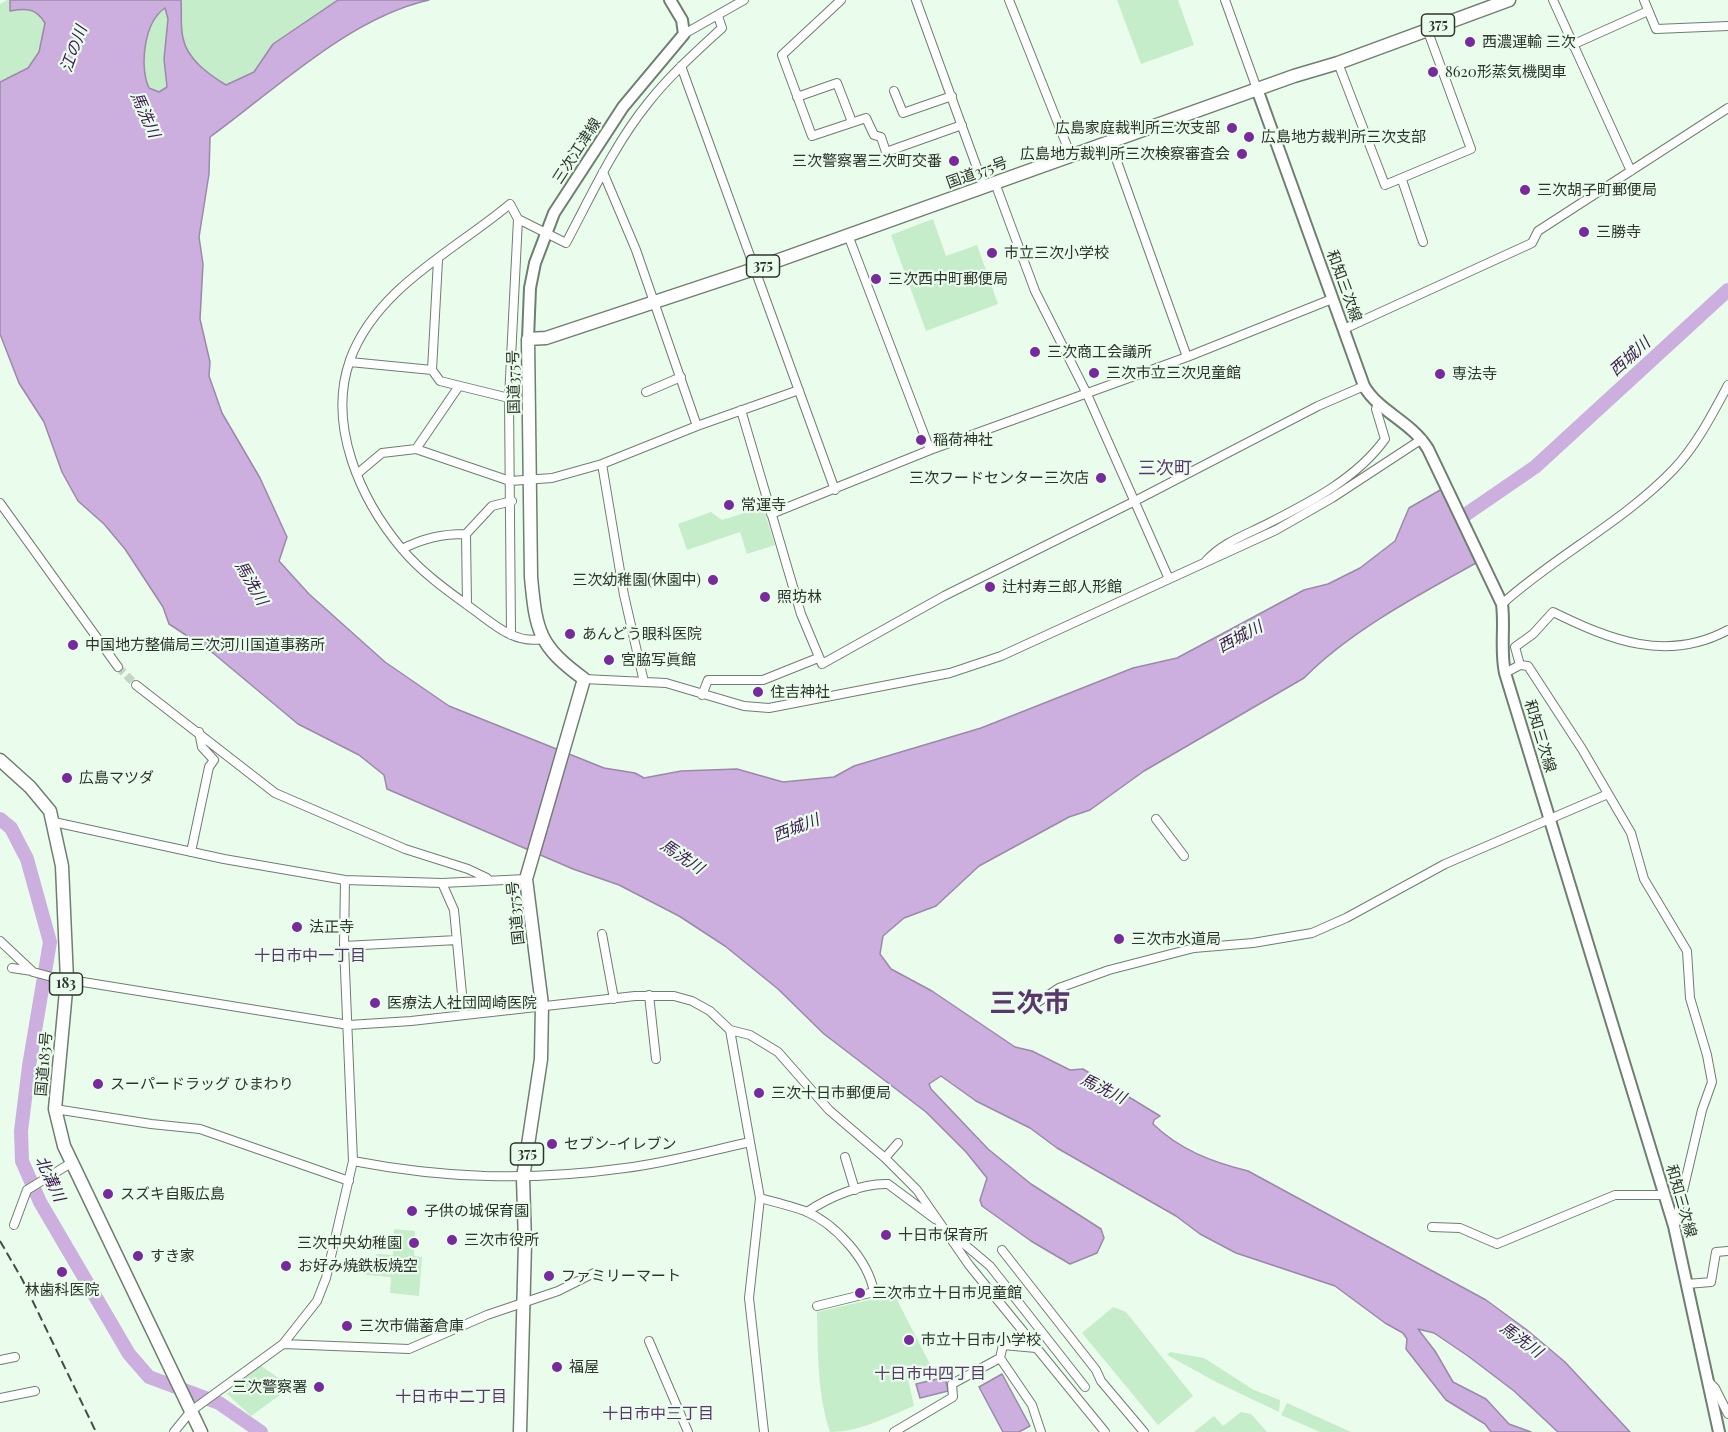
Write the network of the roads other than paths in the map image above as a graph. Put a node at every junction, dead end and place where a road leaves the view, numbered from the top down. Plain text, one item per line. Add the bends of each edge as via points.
1 (670, 0) edge
2 (744, 0) edge
3 (841, 0) edge
4 (916, 0) edge
5 (1009, 0) edge
6 (1225, 0) edge
7 (1509, 0) edge
8 (1553, 0) edge
9 (1644, 0) edge
10 (1648, 11) junction
11 (718, 16) junction
12 (1728, 26) edge
13 (1427, 29) junction
14 (684, 34) junction
15 (1572, 45) junction
16 (1338, 63) junction
17 (681, 66) junction
18 (1257, 89) junction
19 (894, 90) dead end
20 (952, 96) junction
21 (797, 97) junction
22 (1728, 108) edge
23 (852, 122) junction
24 (962, 124) junction
25 (1110, 142) junction
26 (1071, 156) junction
27 (1631, 171) junction
28 (603, 172) junction
29 (1402, 180) junction
30 (989, 185) junction
31 (518, 219) junction
32 (546, 231) junction
33 (848, 235) junction
34 (1423, 242) dead end
35 (438, 260) junction
36 (754, 269) junction
37 (1332, 299) junction
38 (654, 303) junction
39 (1344, 329) junction
40 (528, 339) junction
41 (1187, 357) junction
42 (350, 362) junction
43 (432, 370) junction
44 (681, 376) junction
45 (1728, 385) edge
46 (459, 386) junction
47 (1364, 386) junction
48 (799, 390) junction
49 (646, 392) dead end
50 (1086, 392) junction
51 (508, 398) junction
52 (1378, 403) junction
53 (741, 410) junction
54 (696, 426) junction
55 (1422, 439) junction
56 (416, 449) junction
57 (930, 450) junction
58 (602, 464) junction
59 (357, 474) junction
60 (530, 480) junction
61 (510, 481) junction
62 (835, 490) junction
63 (512, 501) junction
64 (1133, 502) junction
65 (0, 503) edge
66 (771, 514) junction
67 (466, 534) junction
68 (402, 549) junction
69 (1203, 564) junction
70 (1169, 579) junction
71 (1502, 604) junction
72 (467, 605) junction
73 (1728, 630) edge
74 (511, 635) junction
75 (542, 639) junction
76 (818, 658) junction
77 (1520, 665) junction
78 (118, 667) tunnel mouth
79 (1505, 673) junction
80 (584, 679) junction
81 (644, 682) junction
82 (136, 685) tunnel mouth
83 (702, 695) junction
84 (198, 732) junction
85 (0, 760) edge
86 (1608, 794) junction
87 (1550, 817) junction
88 (1156, 819) dead end
89 (54, 822) junction
90 (191, 852) junction
91 (1184, 856) dead end
92 (488, 879) junction
93 (526, 879) junction
94 (345, 880) junction
95 (442, 883) junction
96 (602, 934) dead end
97 (457, 940) junction
98 (0, 941) edge
99 (344, 946) junction
100 (12, 969) dead end
101 (36, 972) junction
102 (67, 980) junction
103 (649, 995) junction
104 (614, 999) junction
105 (1035, 1004) dead end
106 (542, 1005) junction
107 (464, 1015) junction
108 (349, 1025) junction
109 (730, 1030) junction
110 (656, 1059) dead end
111 (55, 1109) junction
112 (750, 1142) junction
113 (898, 1143) dead end
114 (845, 1157) dead end
115 (885, 1158) junction
116 (353, 1161) junction
117 (72, 1163) junction
118 (523, 1178) junction
119 (349, 1180) junction
120 (855, 1190) junction
121 (1665, 1195) junction
122 (760, 1198) junction
123 (807, 1212) junction
124 (14, 1225) dead end
125 (941, 1225) junction
126 (1674, 1226) junction
127 (1432, 1227) dead end
128 (1002, 1250) dead end
129 (1728, 1251) edge
130 (594, 1273) dead end
131 (1687, 1284) junction
132 (521, 1303) junction
133 (817, 1306) dead end
134 (649, 1341) dead end
135 (283, 1344) junction
136 (1036, 1348) junction
137 (15, 1357) dead end
138 (1000, 1358) junction
139 (0, 1360) edge
140 (1708, 1381) junction
141 (1085, 1387) dead end
142 (35, 1392) dead end
143 (0, 1398) edge
144 (191, 1411) junction
145 (1728, 1414) edge
146 (174, 1432) edge
147 (201, 1432) edge
148 (520, 1432) edge
149 (688, 1432) edge
150 (764, 1432) edge
151 (894, 1432) edge
152 (1041, 1432) edge
153 (1105, 1432) edge
154 (1144, 1432) edge
155 (1719, 1432) edge

1 - 14 main road
2 - 11 street
3 - 21 street via 782,56
4 - 20 street
5 - 26 street
6 - 18 street
7 - 13 highway, 国道375号 / 375
8 - 15 street
9 - 10 street
10 - 12 street via 1656,29
10 - 15 street
11 - 14 street
11 - 17 street via 722,28
13 - 16 highway, 国道375号 / 375
13 - 29 street via 1471,149
14 - 32 main road, 三次江津線 via 623,107
15 - 27 street
16 - 18 highway, 国道375号 / 375
16 - 29 street via 1385,185
17 - 28 street via 646,105
17 - 36 street
18 - 25 highway, 国道375号 / 375
18 - 37 main road, 和知三次線
19 - 20 street via 903,113
20 - 24 street
21 - 23 street via 837,83
21 - 23 street via 812,136
22 - 27 street
23 - 24 street via 866,118 874,135 881,137 886,152
24 - 30 street
25 - 26 highway, 国道375号 / 375
25 - 41 street
26 - 30 highway, 国道375号 / 375
27 - 39 street via 1538,231 1532,243
28 - 32 street via 566,243
28 - 38 street
29 - 34 street
30 - 33 highway, 国道375号 / 375
30 - 50 street via 1035,291
31 - 32 street
31 - 35 street via 510,204
31 - 51 street
32 - 40 main road, 三次江津線 via 530,288
33 - 36 highway, 国道375号 / 375
33 - 57 street
35 - 42 street via 376,312
35 - 43 street
36 - 38 highway, 国道375号 / 375
36 - 48 street
37 - 39 main road, 和知三次線
37 - 41 street
38 - 40 highway, 国道375号 / 375 via 546,338
38 - 44 street
39 - 47 main road, 和知三次線
40 - 60 highway, 国道375号
41 - 50 street
42 - 43 street
42 - 59 street via 344,387 343,427
43 - 46 street via 440,381
44 - 49 street
44 - 54 street
45 - 71 street via 1692,448 1673,471
46 - 51 street
46 - 56 street
47 - 52 main road, 和知三次線
47 - 64 street
48 - 53 street
48 - 62 street
50 - 57 street
50 - 64 street
51 - 61 street
52 - 55 main road, 和知三次線
52 - 69 street via 1376,409 1385,439 1349,477 1218,548
53 - 54 street
53 - 66 street
54 - 58 street
55 - 69 street via 1276,530
55 - 71 main road, 和知三次線
56 - 59 street via 382,453
56 - 61 street
57 - 62 street
58 - 60 street
58 - 81 street via 624,595
59 - 68 street
60 - 61 street
60 - 75 highway, 国道375号 via 531,577
61 - 63 street
62 - 66 street
63 - 67 street via 492,506
63 - 74 street
64 - 70 street
64 - 76 street via 944,596 822,664
65 - 78 street
66 - 76 street
67 - 68 street via 442,534
67 - 72 street
68 - 72 street
69 - 70 street
70 - 83 street via 1058,632 950,673 769,708
71 - 79 main road, 和知三次線 via 1501,656
72 - 74 street
73 - 77 street via 1669,647 1651,648 1591,631 1552,612 1515,647
74 - 75 street via 528,642
75 - 80 highway, 国道375号 via 557,660
76 - 83 street via 763,680 708,680
77 - 79 street
77 - 86 street via 1528,666
79 - 87 main road, 和知三次線
80 - 81 street
80 - 93 highway, 国道375号 / 375
81 - 83 street via 666,683
82 - 84 street
84 - 90 street via 202,747 214,760
84 - 92 street via 275,793 405,849
85 - 89 highway, 国道183号 / 183 via 43,800
86 - 87 street
86 - 126 street via 1631,833 1644,879 1687,951 1690,998 1712,1082
87 - 105 street via 1445,864 1312,933 1253,944 1194,948 1119,967 1059,988
87 - 121 main road, 和知三次線
88 - 91 street
89 - 90 street
89 - 102 highway, 国道183号 / 183 via 62,866
90 - 94 street
92 - 93 street
92 - 95 street
93 - 106 highway, 国道375号 / 375
94 - 95 street
94 - 99 street
95 - 97 street via 454,910
96 - 104 street
97 - 99 street
97 - 107 street
98 - 101 street
99 - 108 street
100 - 101 street
101 - 102 street
102 - 108 street
102 - 111 highway, 国道183号 / 183
103 - 104 street
103 - 109 street via 692,1000
103 - 110 street
104 - 106 street
106 - 107 street
106 - 118 highway, 国道375号 / 375 via 541,1059
107 - 108 street
108 - 116 street
109 - 112 street
109 - 115 street via 750,1035 778,1053 829,1110
111 - 117 highway, 国道183号 / 183
111 - 119 street via 200,1129
112 - 118 street via 627,1168
112 - 122 street
113 - 115 street
114 - 120 street
115 - 125 street via 917,1190
116 - 118 street via 404,1171
116 - 119 street
117 - 124 street via 27,1190
117 - 144 highway, 国道183号 / 183
118 - 132 highway, 国道375号 / 375 via 525,1243
119 - 135 street via 317,1301
120 - 123 street via 819,1203
120 - 125 street via 888,1184
121 - 126 main road, 和知三次線
121 - 127 street via 1615,1195 1497,1244 1460,1228
122 - 123 street
122 - 150 street via 749,1298
123 - 133 street via 852,1248 862,1260 874,1292
125 - 136 street
125 - 141 street via 990,1266
126 - 131 main road, 和知三次線
128 - 154 street
129 - 131 street via 1716,1252 1711,1282
130 - 132 street
131 - 140 main road, 和知三次線
132 - 135 street via 409,1349
132 - 148 highway, 国道375号 / 375
134 - 149 street
135 - 144 street
136 - 138 street via 1003,1345
136 - 153 street
137 - 139 street
138 - 151 street via 952,1384 952,1397
138 - 152 street via 1032,1405
140 - 145 street
140 - 155 main road, 和知三次線
142 - 143 street
144 - 146 street
144 - 147 highway, 国道183号 / 183

